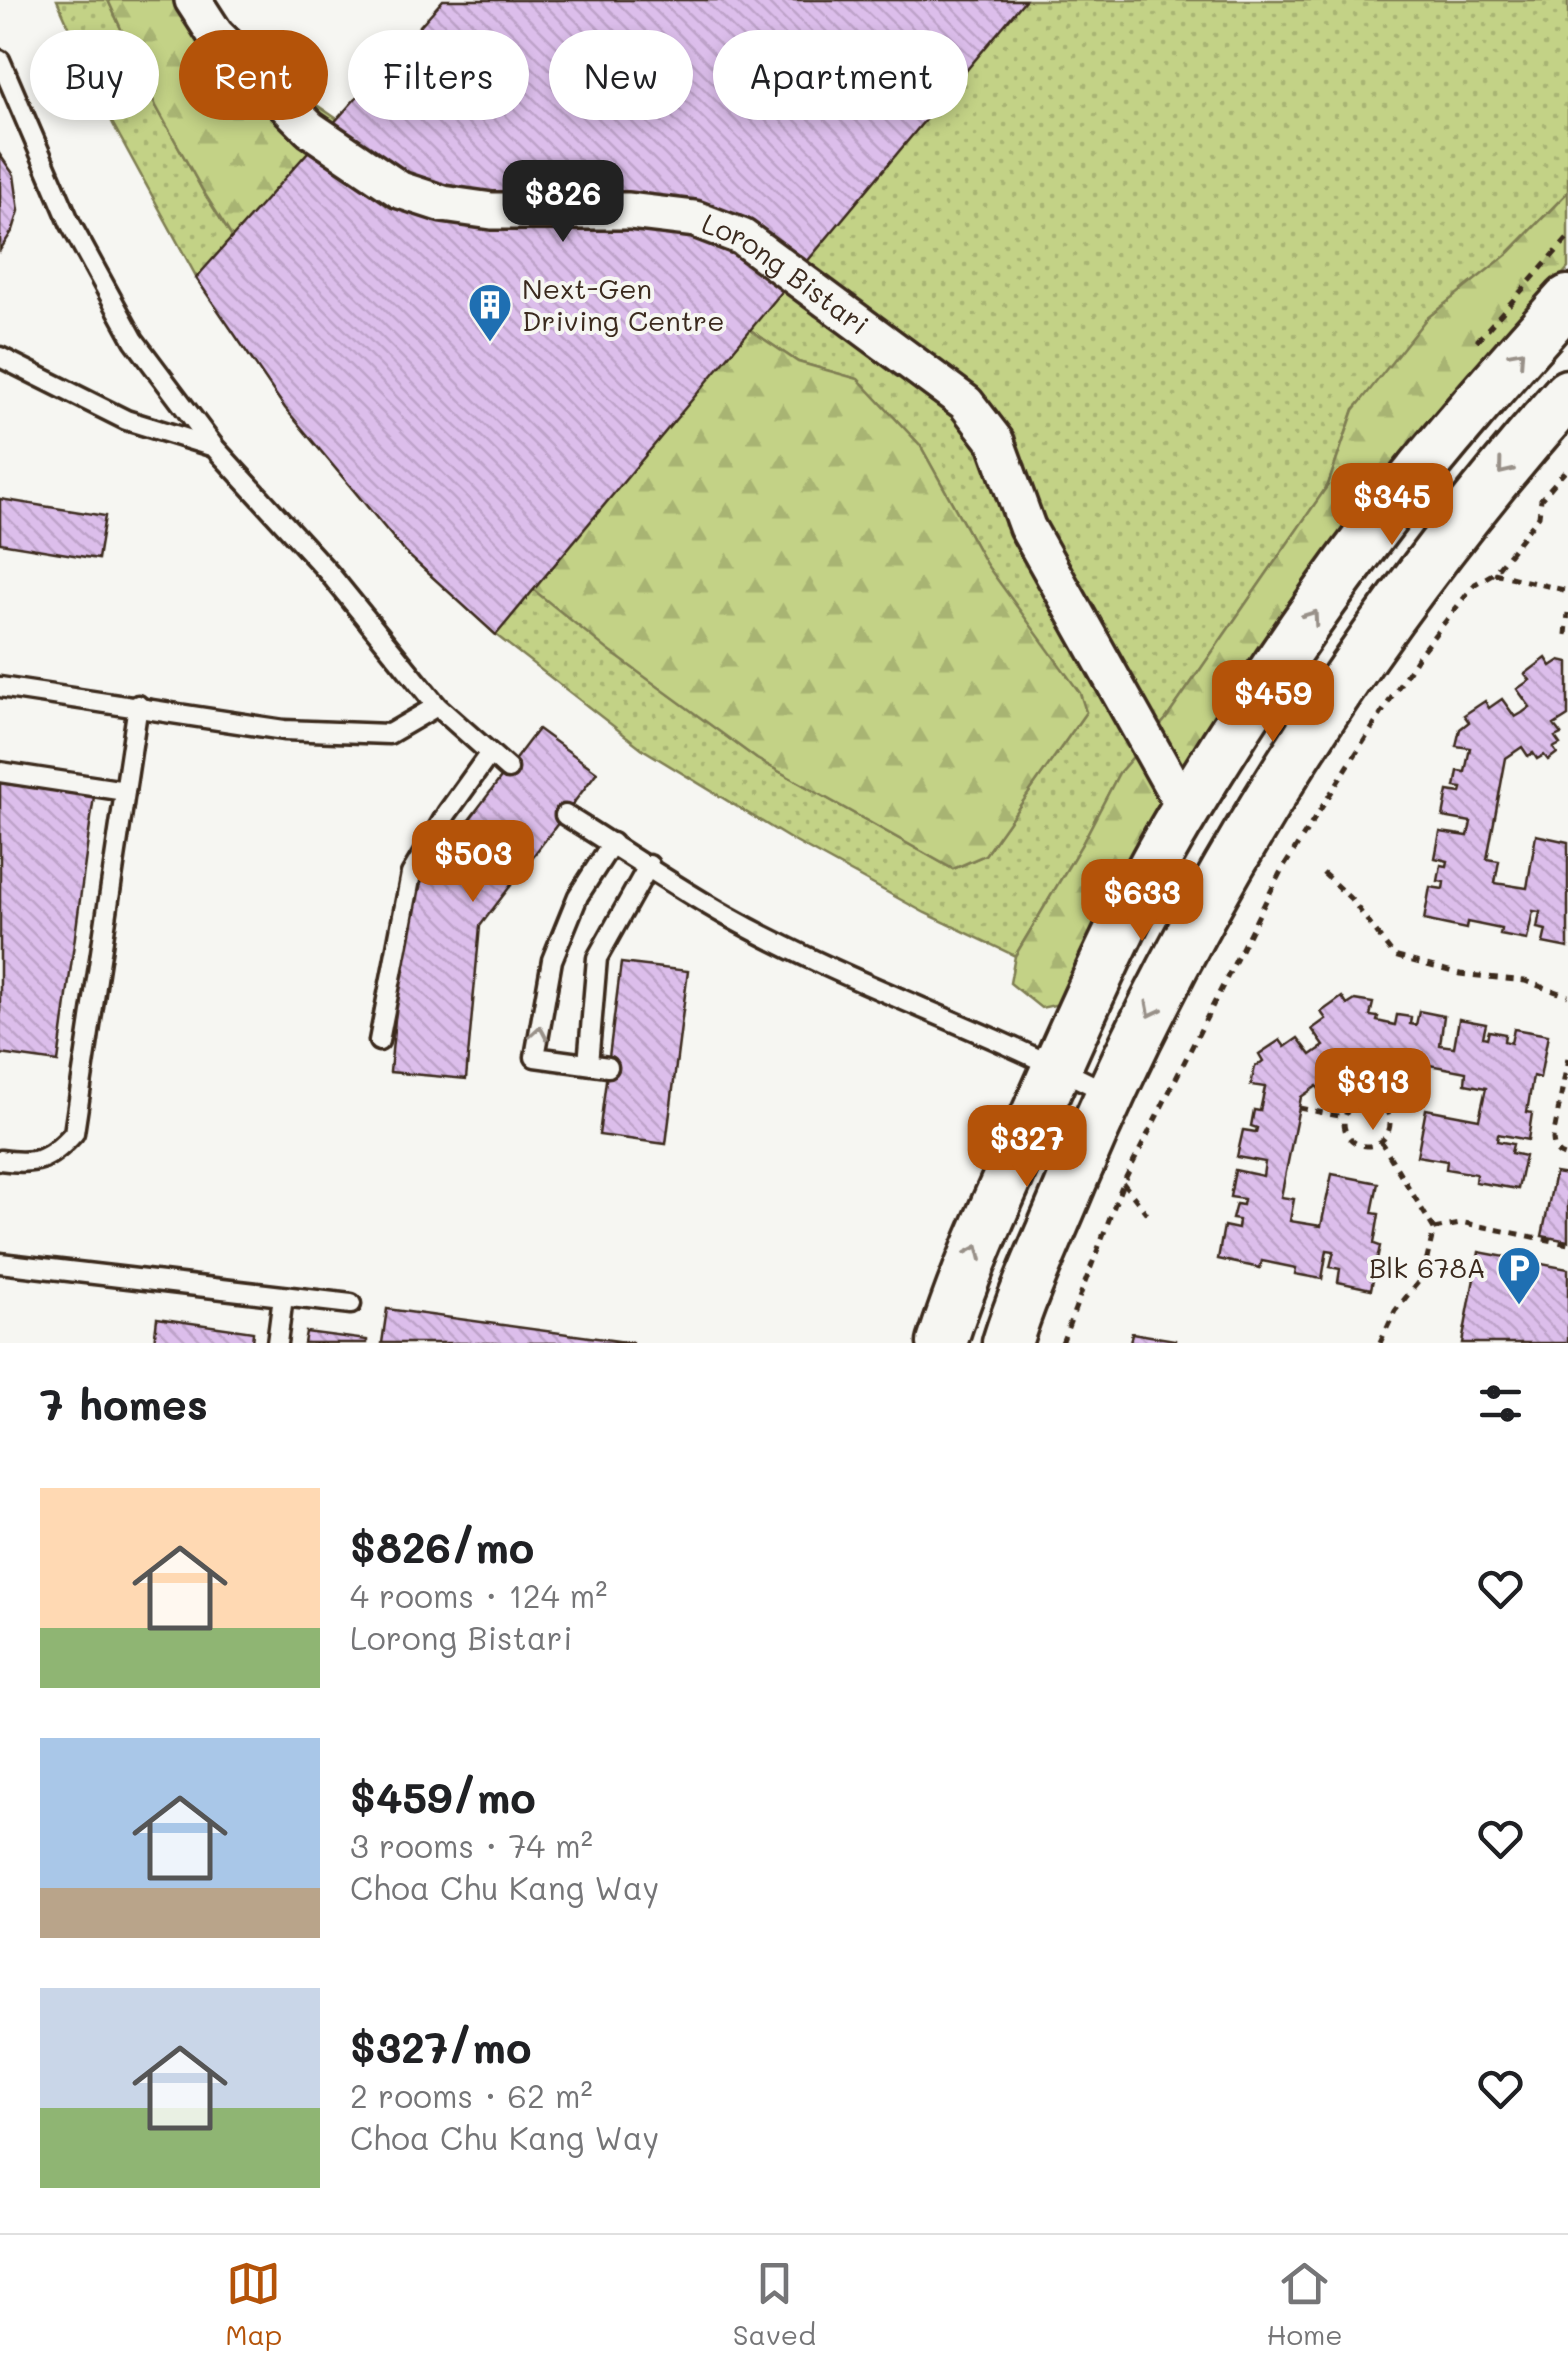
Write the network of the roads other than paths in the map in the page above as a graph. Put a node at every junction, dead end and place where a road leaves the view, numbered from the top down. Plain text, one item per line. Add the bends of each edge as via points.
1 (192, 0) edge
2 (0, 60) edge
3 (1568, 300) edge
4 (0, 357) edge
5 (1568, 394) edge
6 (215, 448) junction
7 (0, 687) edge
8 (138, 705) junction
9 (437, 706) junction
10 (490, 753) junction
11 (508, 768) dead end
12 (0, 772) edge
13 (125, 791) junction
14 (1186, 809) junction
15 (565, 815) dead end
16 (612, 843) junction
17 (649, 866) junction
18 (379, 1041) dead end
19 (588, 1064) junction
20 (1057, 1066) junction
21 (608, 1067) dead end
22 (1110, 1094) junction
23 (0, 1160) edge
24 (0, 1263) edge
25 (283, 1297) junction
26 (351, 1304) dead end
27 (277, 1343) edge
28 (942, 1343) edge
29 (1007, 1343) edge

1 - 14 street, Lorong Bistari via 215,34 310,129 400,190 492,212 629,211 695,218 742,237 966,403 996,442 1027,527
2 - 6 lane via 70,223 134,340
14 -> 3 main road via 1372,531
4 - 6 lane via 126,420
5 -> 22 main road via 1434,556 1355,666 1249,833
6 - 9 lane
7 - 8 lane
8 - 9 lane via 284,730 389,734
8 - 13 lane
9 - 10 lane
10 - 11 lane
10 - 18 lane via 411,874
12 - 13 lane
13 - 23 lane via 74,1133 56,1153 28,1164
14 - 20 main road
15 - 16 lane
16 - 17 lane
19 -> 16 lane via 535,1057 552,960 578,896
17 - 19 lane via 597,958
17 - 20 lane via 743,924
19 - 21 lane
20 - 22 lane
28 -> 20 main road via 959,1288
22 - 29 main road
24 - 25 lane
25 - 26 lane
25 - 27 lane

